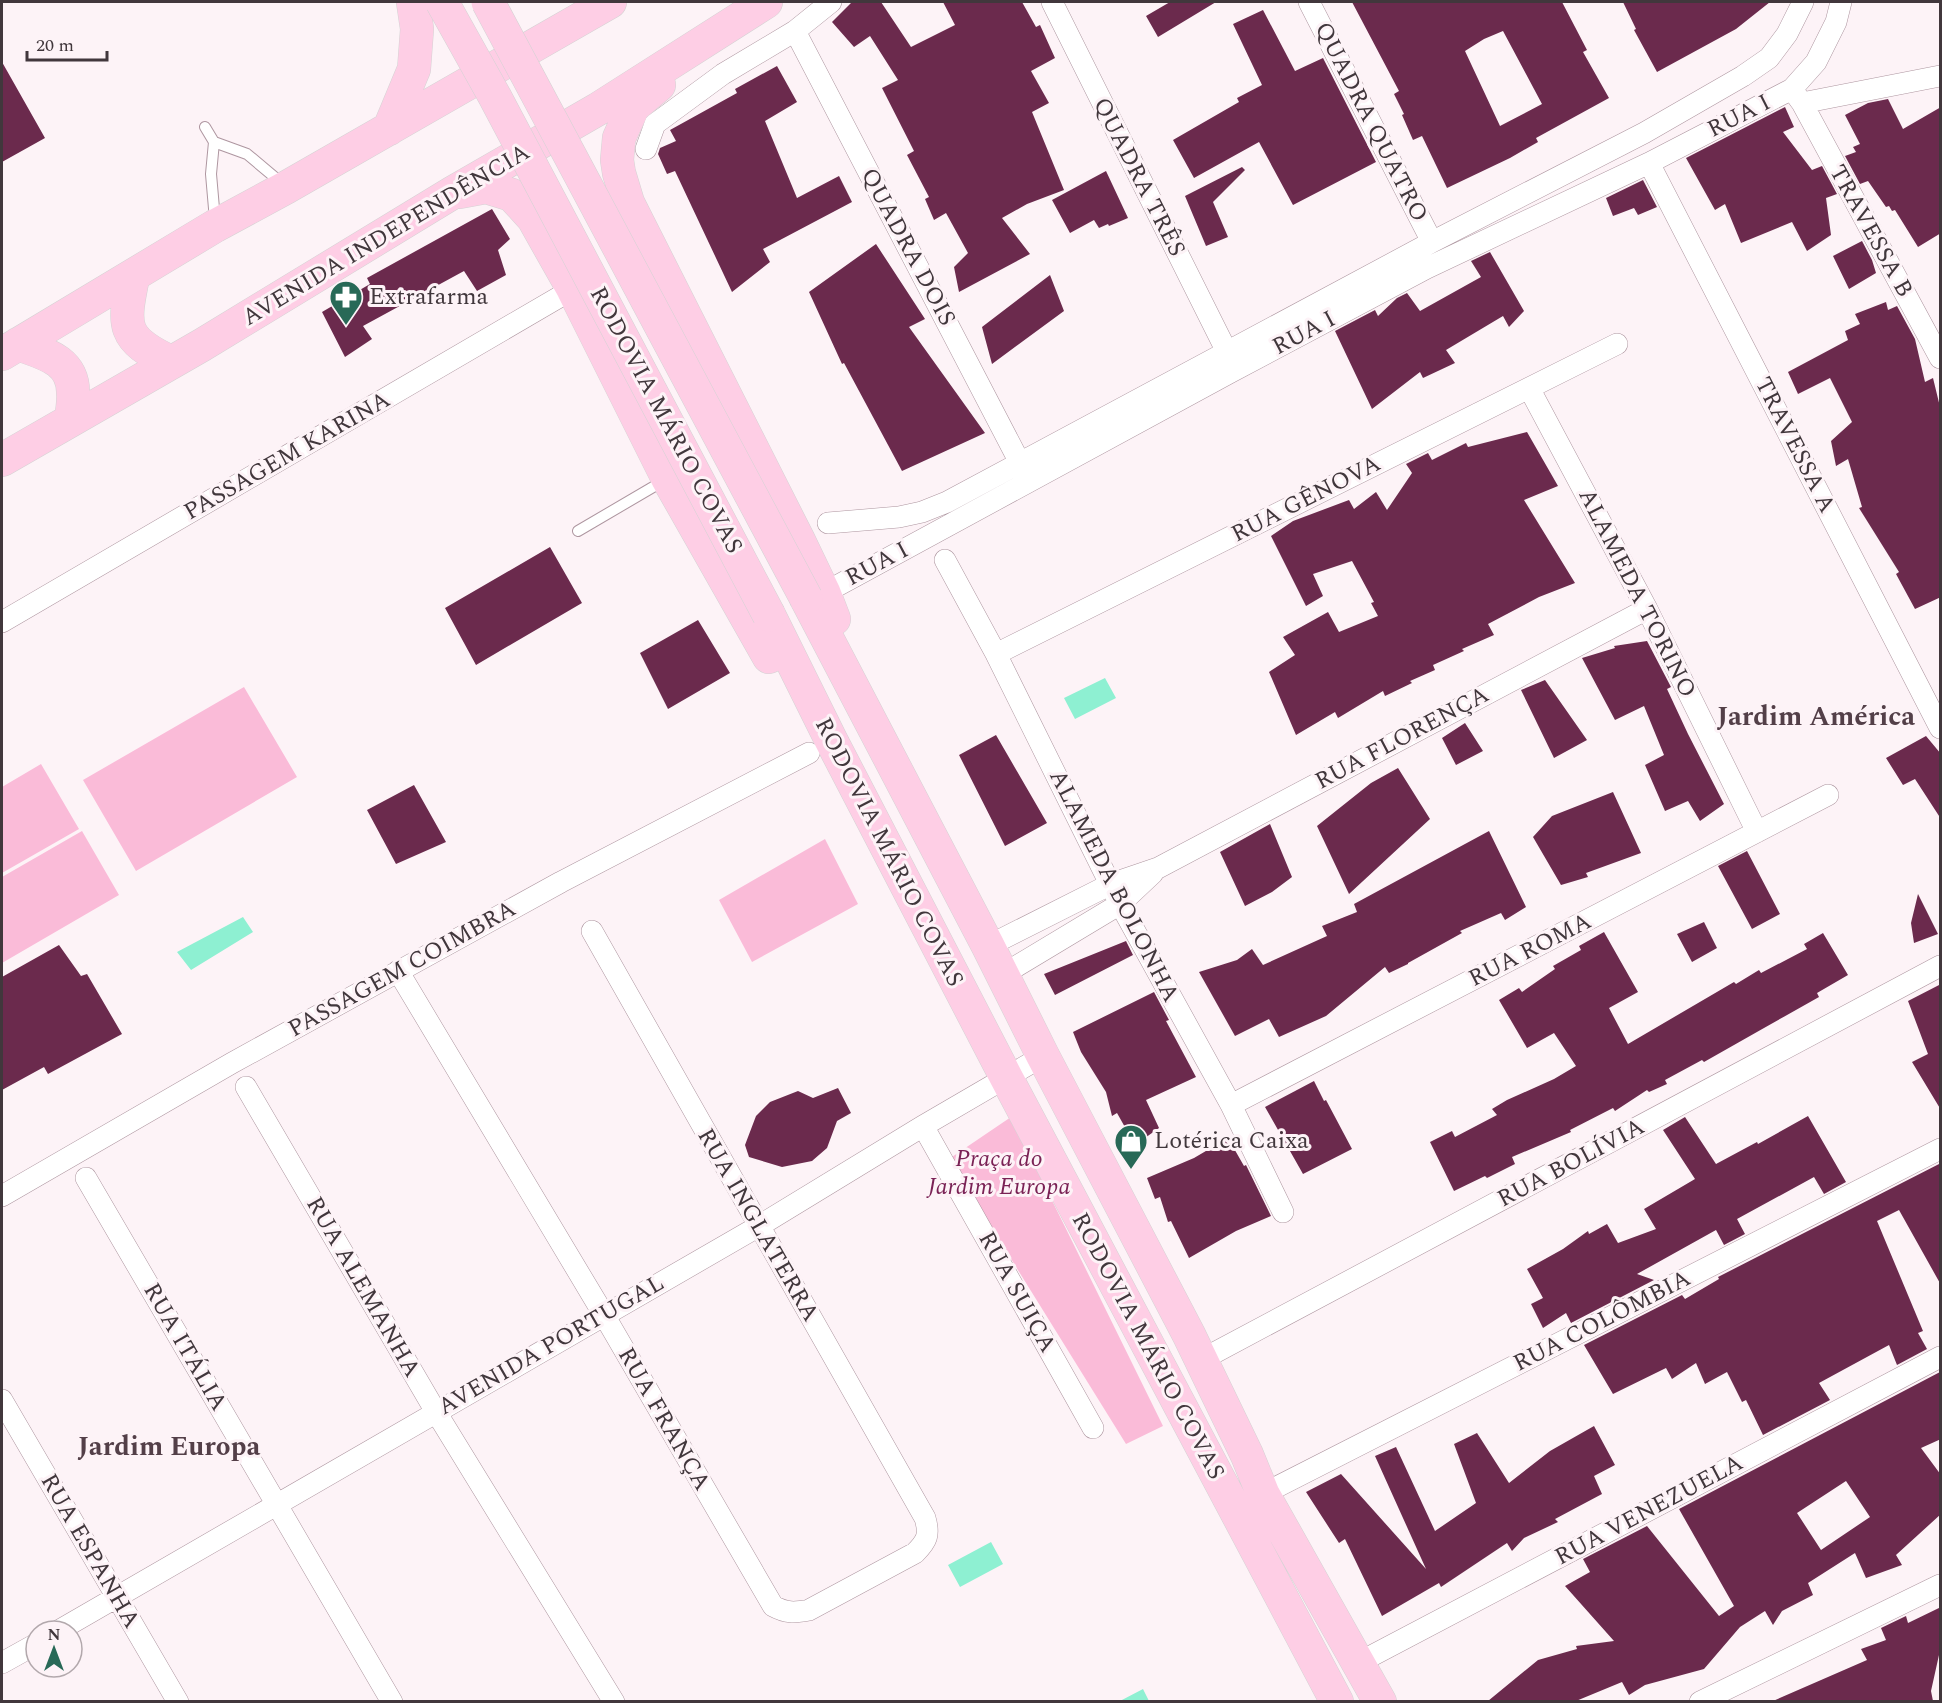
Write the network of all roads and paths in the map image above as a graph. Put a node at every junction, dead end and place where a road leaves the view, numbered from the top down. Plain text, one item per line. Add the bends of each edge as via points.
1 (413, 2) edge
2 (442, 2) edge
3 (488, 2) edge
4 (610, 2) edge
5 (766, 2) edge
6 (831, 2) edge
7 (1052, 2) edge
8 (1309, 2) edge
9 (1803, 2) edge
10 (1841, 2) edge
11 (727, 27) junction
12 (795, 31) junction
13 (1941, 76) edge
14 (1797, 96) junction
15 (205, 127) dead end
16 (389, 129) junction
17 (213, 142) junction
18 (646, 149) dead end
19 (1649, 163) junction
20 (287, 187) junction
21 (452, 194) junction
22 (215, 226) junction
23 (1432, 242) junction
24 (134, 276) junction
25 (573, 289) junction
26 (1617, 344) dead end
27 (10, 349) edge
28 (1227, 352) junction
29 (1941, 358) edge
30 (171, 362) junction
31 (1529, 388) junction
32 (71, 420) junction
33 (2, 460) edge
34 (1020, 463) junction
35 (668, 479) junction
36 (828, 523) dead end
37 (579, 531) dead end
38 (945, 560) dead end
39 (815, 595) junction
40 (1647, 609) junction
41 (2, 622) edge
42 (996, 654) junction
43 (1941, 728) edge
44 (820, 747) junction
45 (1828, 795) dead end
46 (1757, 832) junction
47 (1158, 868) junction
48 (1111, 884) junction
49 (1120, 904) junction
50 (592, 932) dead end
51 (988, 945) junction
52 (1941, 966) edge
53 (398, 971) junction
54 (1002, 975) junction
55 (1042, 1056) junction
56 (1006, 1077) junction
57 (246, 1087) dead end
58 (1232, 1105) junction
59 (923, 1126) junction
60 (1941, 1149) edge
61 (86, 1179) dead end
62 (2, 1196) edge
63 (1283, 1212) dead end
64 (759, 1226) junction
65 (604, 1315) junction
66 (1941, 1357) edge
67 (1201, 1360) junction
68 (2, 1400) edge
69 (436, 1412) junction
70 (1094, 1428) dead end
71 (1263, 1494) junction
72 (276, 1504) junction
73 (925, 1518) joint
74 (1941, 1585) edge
75 (117, 1597) junction
76 (79, 1619) edge
77 (24, 1651) edge
78 (2, 1663) edge
79 (1358, 1663) junction
80 (178, 1701) edge
81 (392, 1701) edge
82 (614, 1701) edge
83 (1337, 1701) edge
84 (1380, 1701) edge
85 (1700, 1701) edge

1 - 16 main road via 417,29 414,69
2 - 44 main road, RODOVIA MÁRIO COVAS, bridge via 769,615
3 - 39 main road, RODOVIA MÁRIO COVAS, bridge
4 - 16 main road
5 - 11 main road, AVENIDA INDEPENDÊNCIA
6 - 12 street
7 - 28 street, QUADRA TRÊS
8 - 23 street, QUADRA QUATRO
9 - 23 street via 1769,58 1743,76 1644,133
10 - 14 street, RUA I via 1836,22
11 - 21 main road, AVENIDA INDEPENDÊNCIA via 598,109
11 - 39 main road via 633,107 619,138 619,173 628,203
12 - 18 street via 723,74 655,124
12 - 34 street, QUADRA DOIS
13 - 14 street, RUA I
14 - 19 street, RUA I
14 - 29 street, TRAVESSA B
15 - 17 lane
16 - 20 main road
17 - 20 lane via 247,154
17 - 22 lane
19 - 39 street, RUA I via 1426,268
19 - 43 street, TRAVESSA A
20 - 22 main road
21 - 25 main road via 486,187 512,195 533,218
21 - 30 main road, AVENIDA INDEPENDÊNCIA
22 - 24 main road
23 - 28 street
24 - 27 main road
24 - 30 main road via 126,312 130,332 146,351
25 - 35 main road
25 - 41 street, PASSAGEM KARINA
26 - 31 street, RUA GÊNOVA
27 - 32 main road via 55,357 68,371 74,390
28 - 34 street
30 - 32 main road, AVENIDA INDEPENDÊNCIA
31 - 40 street, ALAMEDA TORINO
31 - 42 street, RUA GÊNOVA
32 - 33 main road, AVENIDA INDEPENDÊNCIA
34 - 36 street via 922,512
35 - 37 lane
35 - 44 main road
38 - 42 street, ALAMEDA BOLONHA
39 - 51 main road, RODOVIA MÁRIO COVAS via 868,714
40 - 46 street, ALAMEDA TORINO
40 - 47 street, RUA FLORENÇA
42 - 48 street, ALAMEDA BOLONHA
44 - 53 street, PASSAGEM COIMBRA
44 - 56 main road, RODOVIA MÁRIO COVAS
45 - 46 street, RUA ROMA
46 - 58 street, RUA ROMA
47 - 48 street, RUA FLORENÇA
47 - 49 street, RUA FLORENÇA
48 - 49 street, ALAMEDA BOLONHA
48 - 51 street, RUA FLORENÇA
49 - 54 street, RUA FLORENÇA
49 - 58 street, ALAMEDA BOLONHA
50 - 64 street, RUA INGLATERRA
51 - 54 main road, RODOVIA MÁRIO COVAS
52 - 67 street, RUA BOLÍVIA
53 - 62 street, PASSAGEM COIMBRA
53 - 65 street, RUA FRANÇA
54 - 55 main road, RODOVIA MÁRIO COVAS
55 - 56 street, AVENIDA PORTUGAL
55 - 67 main road, RODOVIA MÁRIO COVAS
56 - 59 street, AVENIDA PORTUGAL
56 - 83 main road, RODOVIA MÁRIO COVAS
57 - 69 street, RUA ALEMANHA
58 - 63 street, ALAMEDA BOLONHA
59 - 64 street, AVENIDA PORTUGAL
59 - 70 street, RUA SUIÇA
60 - 71 street, RUA COLÔMBIA
61 - 72 street, RUA ITÁLIA
64 - 65 street, AVENIDA PORTUGAL
64 - 73 street, RUA INGLATERRA
65 - 69 street, AVENIDA PORTUGAL
65 - 73 street, RUA FRANÇA via 773,1606 784,1612 808,1610 915,1553 928,1531
66 - 79 street, RUA VENEZUELA
67 - 71 main road, RODOVIA MÁRIO COVAS
68 - 75 street, RUA ESPANHA
69 - 72 street, AVENIDA PORTUGAL
69 - 82 street, RUA ALEMANHA
71 - 79 main road, RODOVIA MÁRIO COVAS
72 - 75 street, AVENIDA PORTUGAL
72 - 81 street, RUA ITÁLIA
74 - 85 street
75 - 76 street, AVENIDA PORTUGAL
75 - 80 street, RUA ESPANHA
77 - 78 street
79 - 84 main road, RODOVIA MÁRIO COVAS

